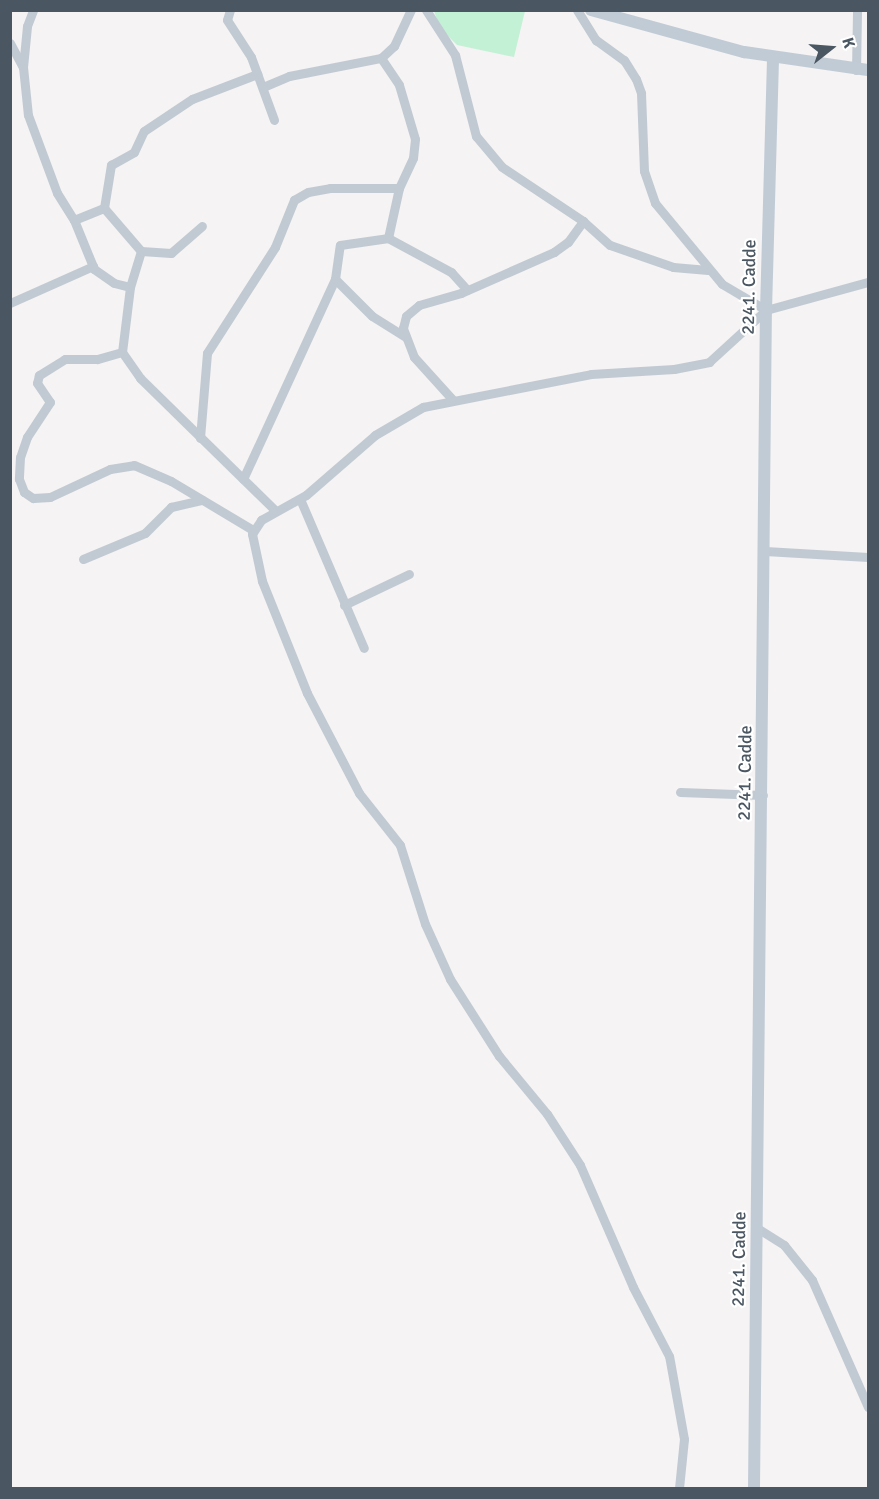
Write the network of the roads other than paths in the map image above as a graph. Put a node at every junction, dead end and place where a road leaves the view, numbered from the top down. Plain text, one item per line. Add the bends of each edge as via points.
1 (33, 10) edge
2 (230, 10) edge
3 (411, 10) edge
4 (426, 10) edge
5 (578, 10) edge
6 (591, 10) edge
7 (857, 10) edge
8 (10, 43) edge
9 (381, 58) junction
10 (773, 58) junction
11 (22, 67) junction
12 (862, 70) edge
13 (257, 74) junction
14 (263, 87) junction
15 (274, 120) dead end
16 (399, 188) junction
17 (104, 208) junction
18 (74, 220) junction
19 (583, 221) junction
20 (202, 226) dead end
21 (388, 238) junction
22 (141, 251) junction
23 (93, 266) junction
24 (708, 270) junction
25 (335, 279) junction
26 (868, 282) edge
27 (129, 287) junction
28 (467, 290) junction
29 (10, 303) edge
30 (766, 310) junction
31 (406, 337) junction
32 (122, 352) junction
33 (452, 399) junction
34 (200, 438) junction
35 (243, 479) junction
36 (300, 499) junction
37 (202, 500) junction
38 (276, 511) junction
39 (253, 530) junction
40 (765, 551) junction
41 (868, 557) edge
42 (83, 559) dead end
43 (409, 574) dead end
44 (344, 605) junction
45 (364, 648) dead end
46 (680, 792) dead end
47 (763, 795) junction
48 (757, 1228) junction
49 (868, 1407) edge
50 (679, 1488) edge
51 (754, 1488) edge

1 - 11 street
2 - 13 street via 227,20
3 - 9 street via 394,46
4 - 19 street via 455,55 482,146 502,167
5 - 24 street via 596,40 624,60 636,79 641,93 647,186 664,216
6 - 10 street
7 - 12 street
8 - 11 street
9 - 14 street via 289,76
9 - 16 street via 399,85 415,139 413,158
10 - 12 street
10 - 30 street, 2241. Cadde
11 - 18 street via 28,115 57,193
13 - 14 street
13 - 17 street via 192,99 144,131 134,152 111,165
14 - 15 street
16 - 21 street
16 - 34 street via 330,188 308,192 294,200 275,247 207,353
17 - 18 street
17 - 22 street
18 - 23 street
19 - 24 street via 610,245 637,257 673,267
19 - 28 street via 568,242 554,252
20 - 22 street via 171,253
21 - 25 street via 342,243
21 - 28 street via 451,272
22 - 27 street
23 - 27 street via 114,283
23 - 29 street
24 - 30 street via 722,284
25 - 31 street via 372,316
25 - 35 street
26 - 30 street
27 - 32 street
28 - 31 street via 411,309 403,328
30 - 33 street via 709,362 674,369 591,374
30 - 40 street, 2241. Cadde
31 - 33 street via 414,357
32 - 34 street via 141,378
32 - 37 street via 97,359 65,359 39,375 37,383 50,402 27,437 20,457 19,479 24,492 33,498 50,497 110,469 134,465
33 - 36 street via 423,407 375,435
34 - 35 street
35 - 38 street
36 - 38 street
36 - 44 street
37 - 39 street
37 - 42 street via 171,507 146,533
38 - 39 street
39 - 50 street via 262,581 307,693 359,793 400,844 425,924 450,979 499,1056 548,1114 580,1165 633,1287 669,1356 683,1419
40 - 41 street
40 - 47 street, 2241. Cadde
43 - 44 street
44 - 45 street
46 - 47 street
47 - 48 street, 2241. Cadde
48 - 49 street via 784,1245 812,1280
48 - 51 street, 2241. Cadde

